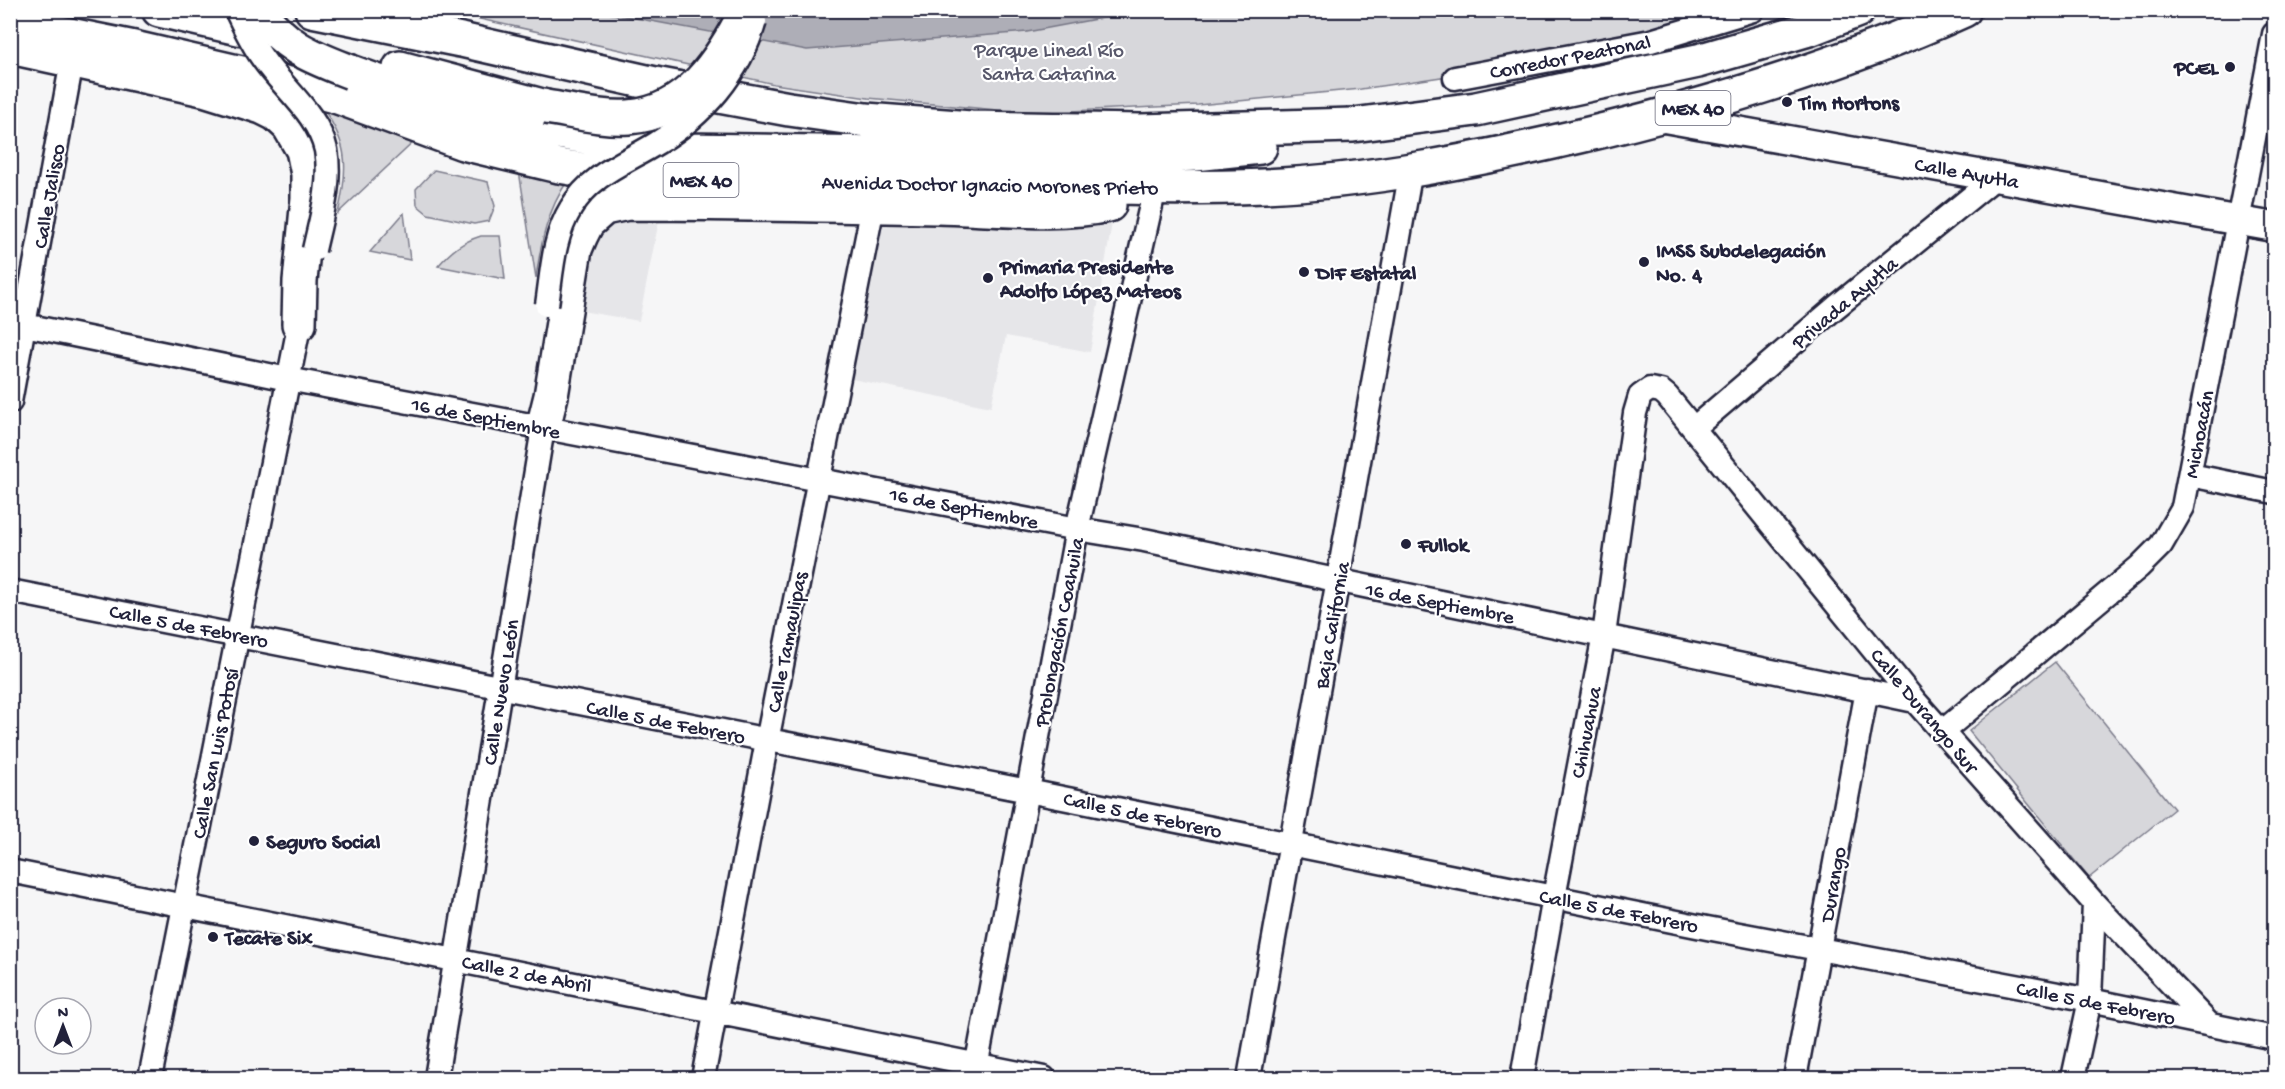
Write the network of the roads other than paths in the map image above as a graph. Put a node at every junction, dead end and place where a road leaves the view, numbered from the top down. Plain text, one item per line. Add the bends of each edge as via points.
1 (159, 10) edge
2 (236, 10) edge
3 (258, 10) edge
4 (312, 10) edge
5 (747, 10) edge
6 (758, 10) edge
7 (1753, 10) edge
8 (1858, 10) edge
9 (1964, 10) edge
10 (10, 23) edge
11 (2274, 34) edge
12 (10, 47) edge
13 (72, 61) junction
14 (1455, 78) dead end
15 (1659, 117) junction
16 (1353, 125) junction
17 (1412, 170) junction
18 (1996, 177) junction
19 (1152, 188) junction
20 (873, 206) junction
21 (2237, 219) junction
22 (2274, 227) edge
23 (17, 324) edge
24 (299, 324) junction
25 (288, 379) junction
26 (1650, 389) joint
27 (10, 402) edge
28 (543, 428) junction
29 (1694, 428) junction
30 (2190, 475) junction
31 (818, 479) junction
32 (2274, 492) edge
33 (1077, 529) junction
34 (1339, 582) junction
35 (10, 591) edge
36 (238, 635) junction
37 (1604, 635) junction
38 (501, 688) junction
39 (1867, 690) junction
40 (1915, 701) junction
41 (1942, 732) junction
42 (766, 741) junction
43 (1028, 790) junction
44 (1291, 845) junction
45 (10, 871) edge
46 (1554, 897) junction
47 (2094, 903) junction
48 (183, 907) junction
49 (1820, 950) junction
50 (455, 959) junction
51 (2090, 1000) junction
52 (716, 1011) junction
53 (2210, 1025) junction
54 (2274, 1038) edge
55 (976, 1072) edge
56 (150, 1078) edge
57 (436, 1078) edge
58 (703, 1078) edge
59 (1044, 1078) edge
60 (1249, 1078) edge
61 (1522, 1078) edge
62 (1795, 1078) edge
63 (2073, 1078) edge

1 - 5 highway, bridge via 314,45 546,106 608,117 650,114 688,94 731,40
2 - 24 street, Calle San Luis Potosí, bridge via 262,58 301,104 322,137 327,185
3 - 16 highway, bridge via 285,41 351,72 434,101 526,126 624,144 685,150 1130,157 1247,150
4 - 16 highway, MEX 40 via 660,85 866,120 971,128 1141,131
6 - 28 street, Calle Nuevo León, bridge via 742,55 712,98 675,131 602,173 571,208 553,258 547,305
7 - 14 street, Corredor Peatonal via 1651,41
8 - 16 highway, MEX 40 via 1758,45 1674,66 1476,110
9 - 15 highway, Avenida Doctor Ignacio Morones Prieto / MEX 40 via 1795,77
10 - 19 highway, Avenida Doctor Ignacio Morones Prieto / MEX 40 via 298,86 463,143 613,175
11 - 21 street, Michoacán
12 - 13 highway
13 - 23 street, Calle Jalisco
13 - 24 highway via 236,98 276,114 289,126 303,150 308,174
15 - 17 highway, Avenida Doctor Ignacio Morones Prieto / MEX 40
15 - 18 main road, Calle Ayutla
17 - 19 highway, Avenida Doctor Ignacio Morones Prieto / MEX 40 via 1266,186
17 - 34 street, Baja California
18 - 21 main road, Calle Ayutla
18 - 29 street, Privada Ayutla
19 - 20 highway via 1093,208
19 - 33 street, Prolongación Coahuila
20 - 28 highway via 628,204 604,208 587,223 575,249
20 - 31 street, Calle Tamaulipas
21 - 22 main road, Calle Ayutla
21 - 30 street, Michoacán
23 - 25 street, 16 de Septiembre
23 - 27 street, Calle Jalisco
24 - 25 street, Calle San Luis Potosí
25 - 28 street, 16 de Septiembre
25 - 36 street, Calle San Luis Potosí
26 - 29 street, Calle Durango Sur via 1667,396
26 - 37 street, Chihuahua via 1640,396 1635,413
28 - 31 street, 16 de Septiembre
28 - 38 street, Calle Nuevo León
29 - 40 street, Calle Durango Sur
30 - 32 street
30 - 41 street, Michoacán via 2183,507 2161,545
31 - 33 street, 16 de Septiembre
31 - 42 street, Calle Tamaulipas
33 - 34 street, 16 de Septiembre
33 - 43 street, Prolongación Coahuila
34 - 37 street, 16 de Septiembre
34 - 44 street, Baja California
35 - 36 street, Calle 5 de Febrero
36 - 38 street, Calle 5 de Febrero
36 - 48 street, Calle San Luis Potosí
37 - 39 street, 16 de Septiembre
37 - 46 street, Chihuahua
38 - 42 street, Calle 5 de Febrero
38 - 50 street, Calle Nuevo León
39 - 40 street, 16 de Septiembre
39 - 49 street, Durango
40 - 41 street, Calle Durango Sur
41 - 47 street, Calle Durango Sur
42 - 43 street, Calle 5 de Febrero
42 - 52 street, Calle Tamaulipas
43 - 44 street, Calle 5 de Febrero
43 - 55 street, Prolongación Coahuila
44 - 46 street, Calle 5 de Febrero
44 - 60 street, Baja California
45 - 48 street, Calle 2 de Abril
46 - 49 street, Calle 5 de Febrero
46 - 61 street, Chihuahua
47 - 51 street
47 - 53 street, Calle Durango Sur
48 - 50 street, Calle 2 de Abril
48 - 56 street, Calle San Luis Potosí
49 - 51 street, Calle 5 de Febrero
49 - 62 street, Durango
50 - 52 street, Calle 2 de Abril
50 - 57 street, Calle Nuevo León
51 - 53 street, Calle 5 de Febrero
51 - 63 street
52 - 55 street, Calle 2 de Abril
52 - 58 street, Calle Tamaulipas
53 - 54 street, Calle 5 de Febrero
55 - 59 street, Calle 2 de Abril

